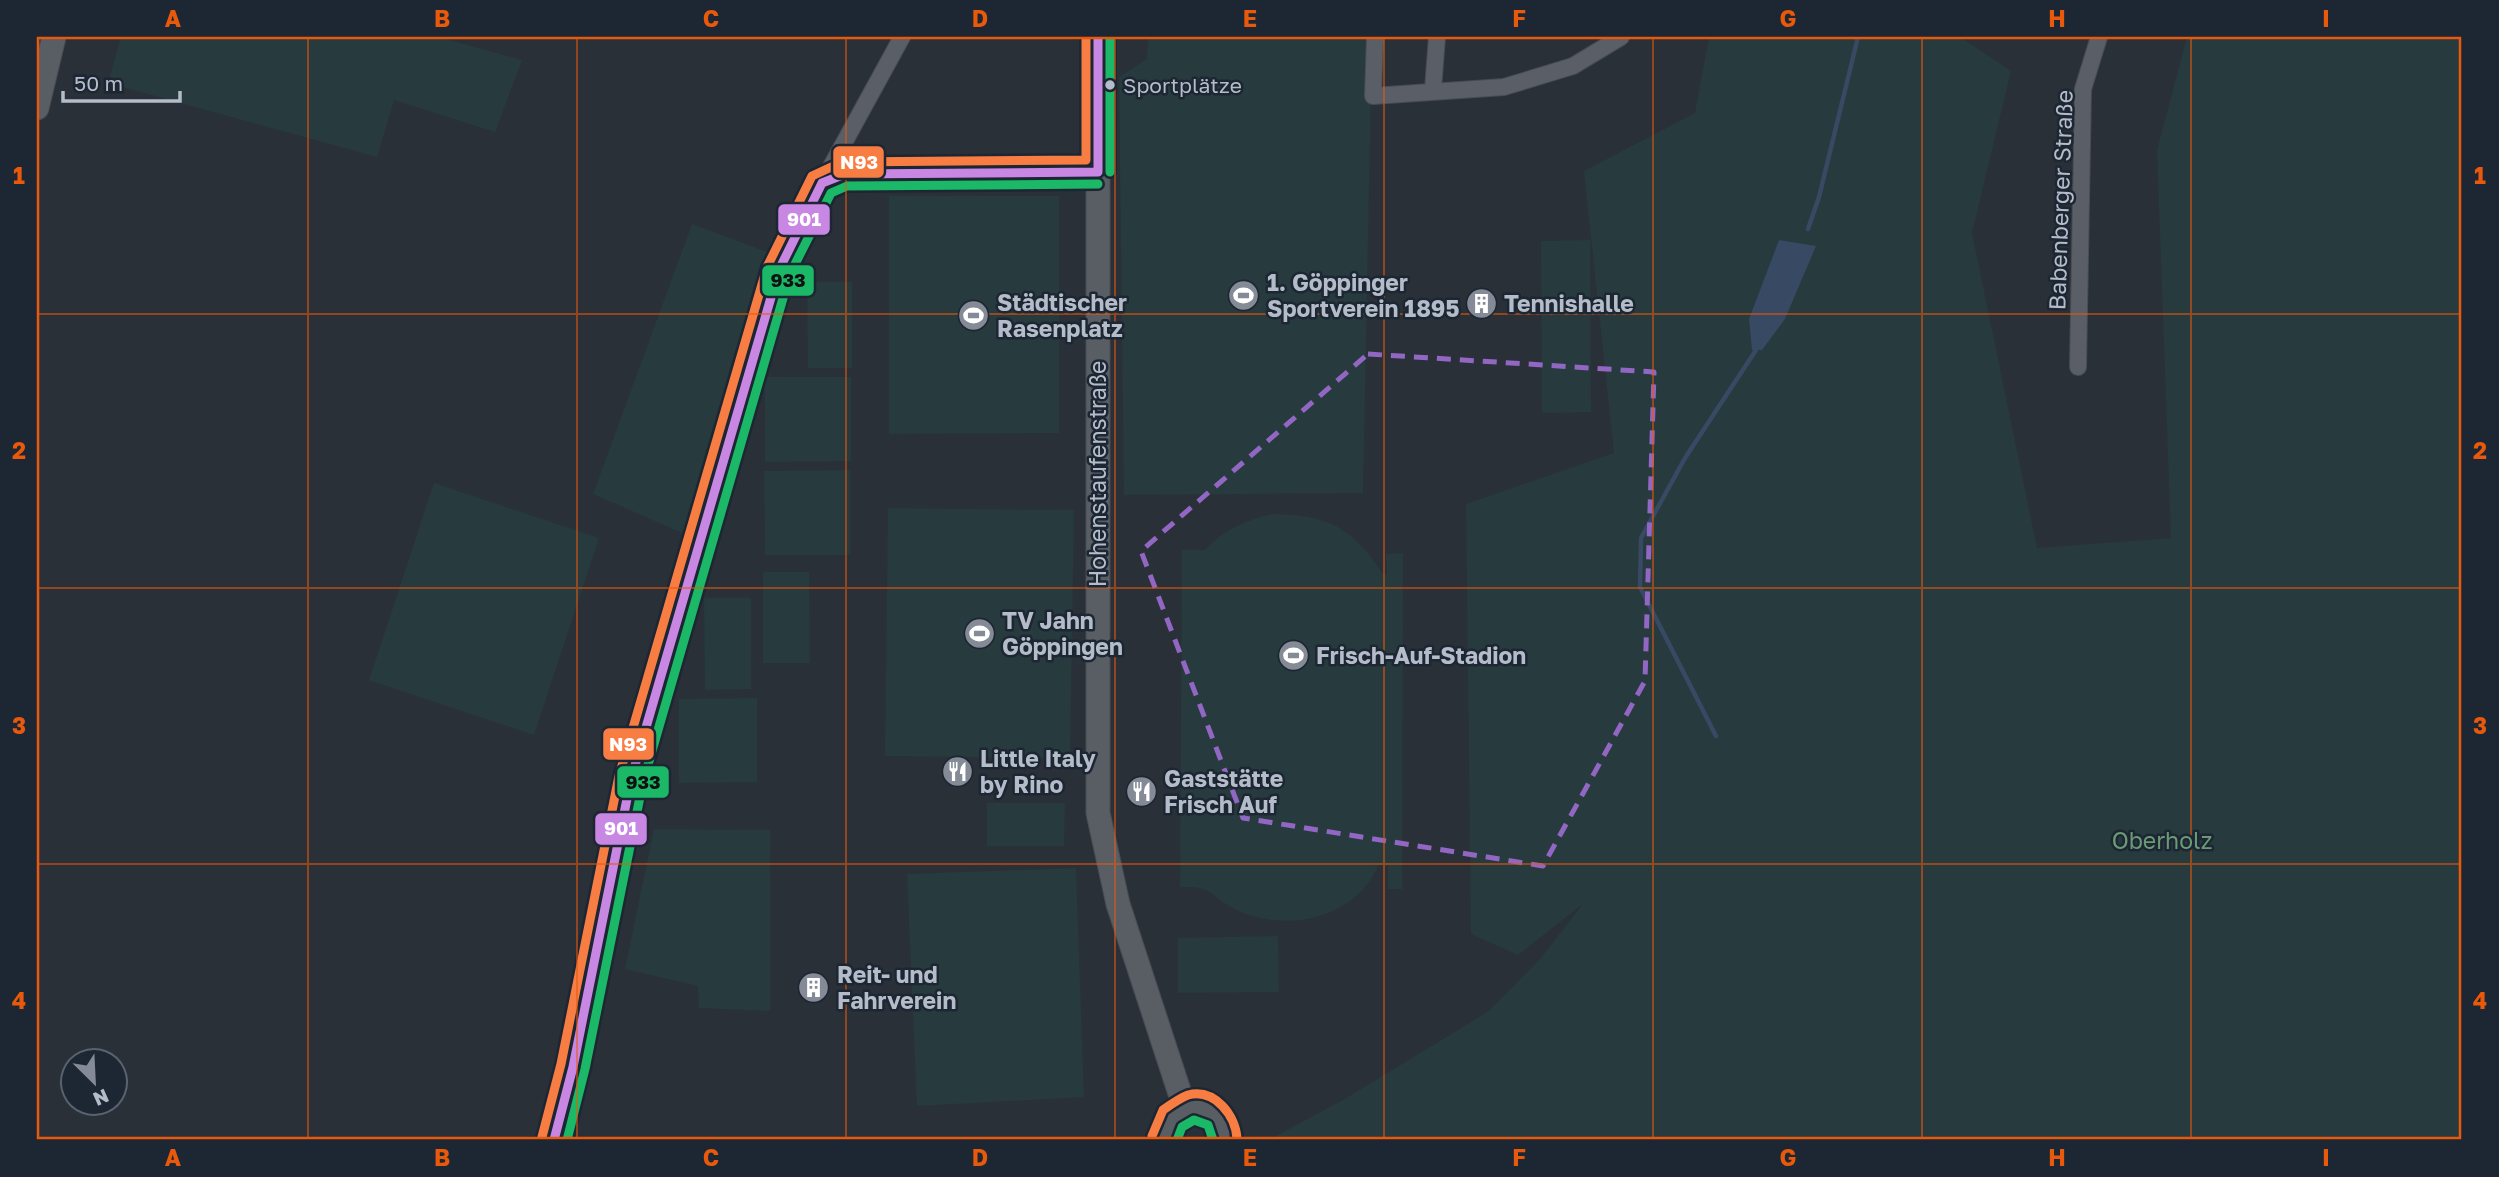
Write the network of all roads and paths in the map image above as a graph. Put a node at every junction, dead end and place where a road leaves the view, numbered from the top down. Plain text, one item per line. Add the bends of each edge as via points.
1 (54, 37) edge
2 (902, 37) edge
3 (1098, 37) edge
4 (1375, 37) edge
5 (1437, 37) edge
6 (1621, 37) edge
7 (2099, 37) edge
8 (1433, 89) junction
9 (37, 108) edge
10 (1098, 172) junction
11 (822, 183) junction
12 (2078, 368) dead end
13 (1185, 1109) junction
14 (554, 1140) edge
15 (1164, 1140) edge
16 (1225, 1140) edge

1 - 9 main road
2 - 11 street
3 - 10 main road, Hohenstaufenstraße
4 - 8 street via 1373,96
5 - 8 street
6 - 8 street via 1573,66 1504,87
7 - 12 street, Babenberger Straße via 2083,89
10 - 11 street via 845,174
10 - 13 main road, Hohenstaufenstraße via 1098,813 1118,904
11 - 14 street via 779,270 631,779
13 - 15 main road via 1167,1124
13 - 16 main road via 1200,1108 1215,1115 1224,1128

